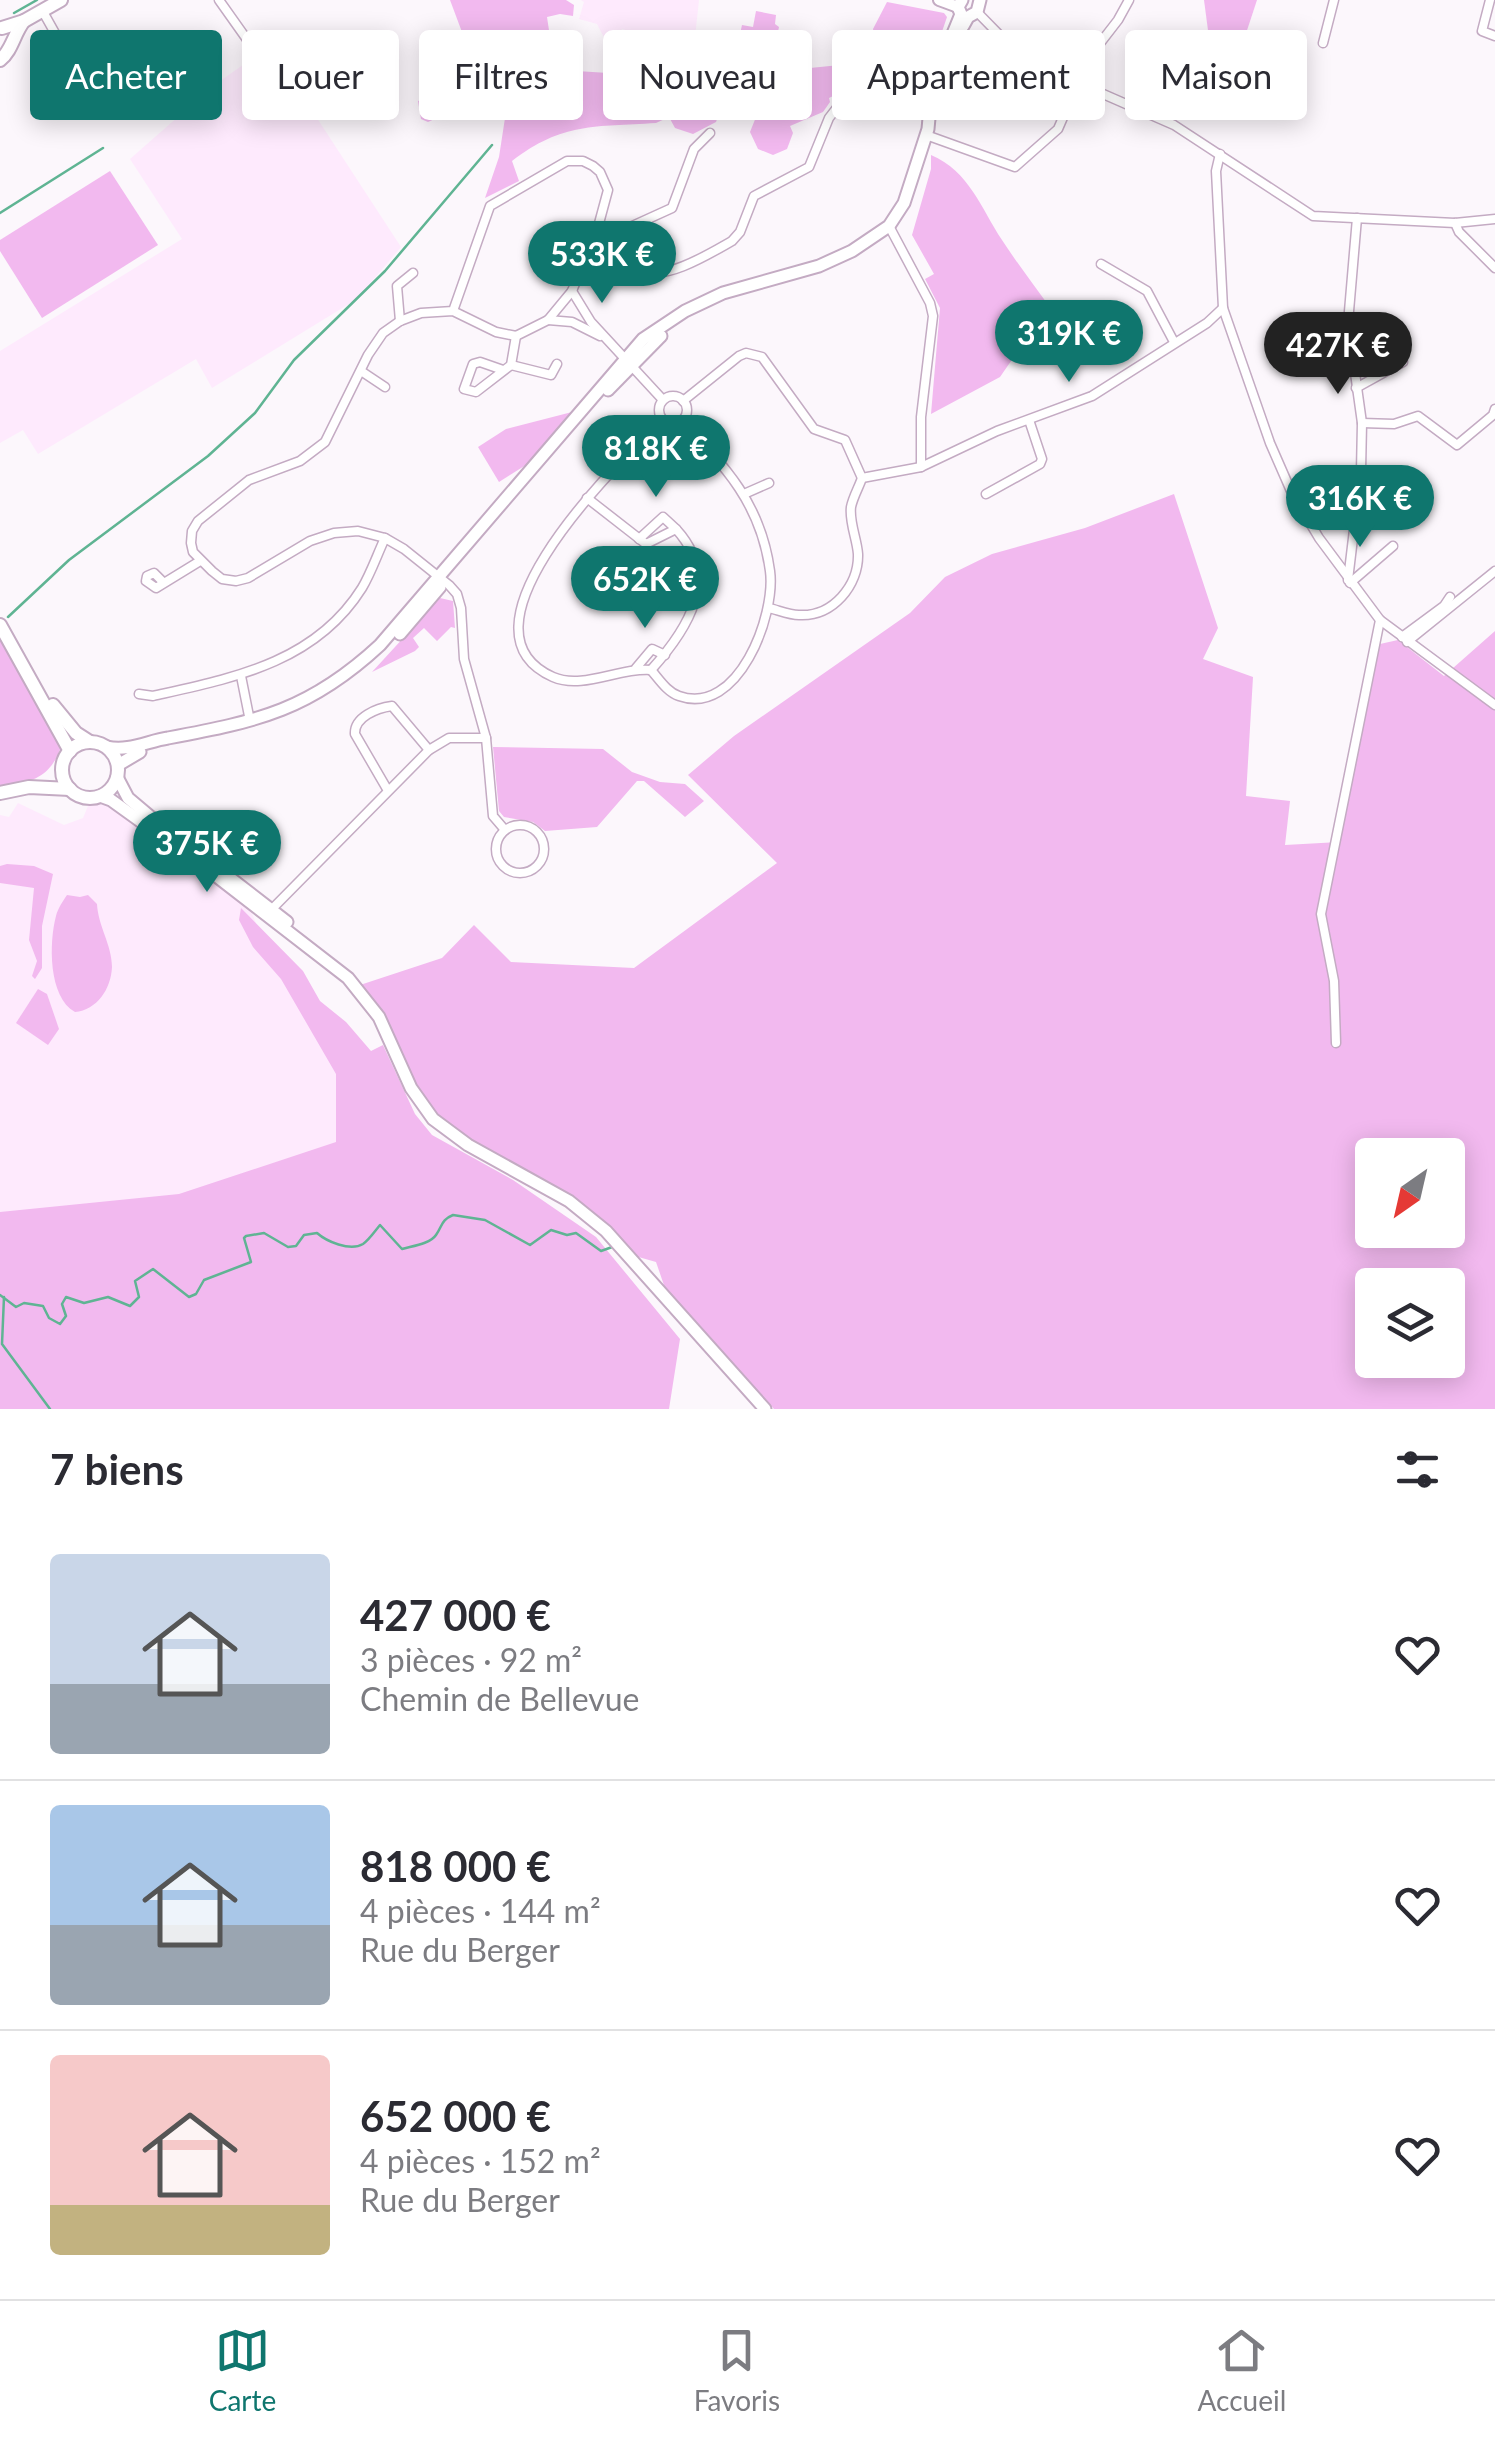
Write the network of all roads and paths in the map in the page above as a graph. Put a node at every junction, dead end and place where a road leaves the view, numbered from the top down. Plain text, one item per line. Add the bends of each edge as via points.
1 (61, 0) edge
2 (219, 0) edge
3 (939, 0) edge
4 (1129, 0) edge
5 (1334, 0) edge
6 (1490, 0) edge
7 (969, 6) edge
8 (42, 10) junction
9 (24, 21) junction
10 (1, 27) edge
11 (53, 30) edge
12 (957, 30) edge
13 (993, 30) edge
14 (242, 32) edge
15 (1495, 36) edge
16 (1105, 39) edge
17 (10, 42) junction
18 (1323, 44) dead end
19 (0, 60) edge
20 (1105, 96) edge
21 (832, 114) edge
22 (927, 120) edge
23 (1061, 120) edge
24 (710, 133) dead end
25 (926, 135) junction
26 (1220, 154) junction
27 (1357, 218) junction
28 (1495, 219) edge
29 (1456, 222) junction
30 (888, 226) junction
31 (598, 227) junction
32 (617, 238) junction
33 (1101, 264) dead end
34 (1495, 268) edge
35 (413, 274) dead end
36 (572, 292) junction
37 (1223, 308) junction
38 (453, 310) junction
39 (548, 320) junction
40 (400, 321) junction
41 (516, 336) junction
42 (608, 341) junction
43 (1174, 342) junction
44 (627, 361) junction
45 (1403, 362) dead end
46 (557, 364) dead end
47 (507, 368) junction
48 (361, 371) junction
49 (385, 387) dead end
50 (1356, 388) junction
51 (663, 400) junction
52 (683, 401) junction
53 (1495, 409) edge
54 (662, 419) junction
55 (1029, 420) junction
56 (681, 421) junction
57 (1362, 423) junction
58 (921, 467) junction
59 (862, 478) junction
60 (769, 483) dead end
61 (744, 494) junction
62 (986, 494) dead end
63 (587, 498) junction
64 (676, 529) junction
65 (385, 538) junction
66 (639, 540) junction
67 (1394, 546) dead end
68 (200, 561) junction
69 (1495, 571) edge
70 (441, 581) junction
71 (1349, 582) junction
72 (164, 583) dead end
73 (1450, 597) dead end
74 (769, 608) junction
75 (1380, 620) junction
76 (1, 627) edge
77 (1405, 640) junction
78 (665, 655) junction
79 (24, 665) junction
80 (636, 668) junction
81 (651, 670) junction
82 (241, 676) junction
83 (139, 694) dead end
84 (1495, 705) edge
85 (250, 722) junction
86 (486, 738) junction
87 (90, 742) junction
88 (107, 748) junction
89 (430, 750) junction
90 (70, 751) junction
91 (62, 768) junction
92 (118, 771) junction
93 (29, 787) junction
94 (70, 788) junction
95 (387, 789) junction
96 (0, 792) edge
97 (100, 796) junction
98 (505, 830) junction
99 (236, 891) junction
100 (273, 909) junction
101 (330, 963) junction
102 (1336, 1043) dead end
103 (765, 1409) edge

1 - 8 main road
2 - 14 street
3 - 7 street
4 - 16 street
5 - 18 street
6 - 15 street via 1482,32
7 - 12 main road
7 - 13 street
8 - 9 main road
8 - 11 street
9 - 10 main road
9 - 17 main road
10 - 17 main road
17 - 19 main road
20 - 26 street via 1174,125
21 - 32 street via 808,167 754,196 732,241 666,273 646,269
22 - 25 main road
23 - 25 street via 1016,166
24 - 32 street via 694,149 672,208
25 - 30 main road via 904,203
26 - 27 street via 1313,216
26 - 37 street
27 - 29 street
27 - 50 street via 1348,323
28 - 29 street
29 - 34 street
30 - 44 main road via 852,251 688,316
30 - 58 street via 933,316
31 - 32 street
31 - 36 street
31 - 38 street via 605,182 584,161 567,161 490,206
33 - 43 street via 1147,290
35 - 40 street via 397,286
36 - 39 street
36 - 42 street
37 - 43 street
37 - 71 street via 1277,459
38 - 40 street
38 - 41 street
39 - 41 street
39 - 42 street via 572,322
40 - 48 street via 383,333
41 - 47 street
42 - 44 street
43 - 55 street via 1092,396
44 - 51 street
44 - 70 main road
45 - 50 street
46 - 47 street via 551,376
47 - 47 street via 476,392 464,389 473,364
48 - 49 street
48 - 68 street via 325,442 249,480 198,520 191,543
50 - 57 street
51 - 52 street
51 - 54 street
52 - 56 street via 687,412
52 - 59 street via 739,356 762,357 814,429 845,440
53 - 57 street via 1457,445 1418,416
54 - 56 street
54 - 63 street
55 - 58 street
55 - 62 street via 1040,464
56 - 61 street
57 - 71 street
58 - 59 street
59 - 74 street via 850,509 857,570 846,593 811,614
60 - 61 street
61 - 74 street via 765,546
63 - 66 street
63 - 80 street via 522,602 518,632 531,660 554,678 582,680
64 - 66 street via 651,544
64 - 66 street via 662,518
64 - 78 street via 690,544 697,586 686,625
65 - 68 street via 334,533 236,581 222,579
65 - 70 street
65 - 82 street via 364,584 329,627 291,656
67 - 71 street
68 - 72 street
69 - 77 street
70 - 85 main road via 336,682
70 - 86 street via 458,594 464,658
70 - 92 main road via 384,651 341,687 288,716 231,735 131,754
71 - 75 street
73 - 77 street
74 - 81 street via 751,655 711,696 678,696
75 - 77 street
75 - 102 street via 1322,914
76 - 79 main road
77 - 84 street
78 - 80 street via 652,648
78 - 81 street
79 - 87 main road via 76,734
79 - 90 main road
80 - 81 street
82 - 83 street
82 - 85 street
85 - 88 main road
86 - 89 street via 449,738
86 - 98 street via 493,816
87 - 88 main road
87 - 90 main road
88 - 92 main road
89 - 95 street
89 - 95 street via 392,706 359,720 355,734
90 - 91 main road
91 - 93 main road
91 - 94 main road
92 - 97 main road
92 - 100 main road via 122,791 143,812
93 - 94 main road
93 - 96 main road
94 - 97 main road
95 - 100 street
97 - 99 main road
98 - 98 street via 496,846 503,866 520,873 535,868 544,852 539,834 526,826
99 - 100 street
99 - 101 main road
100 - 101 main road
101 - 103 main road via 379,1017 433,1119 569,1200 620,1246

